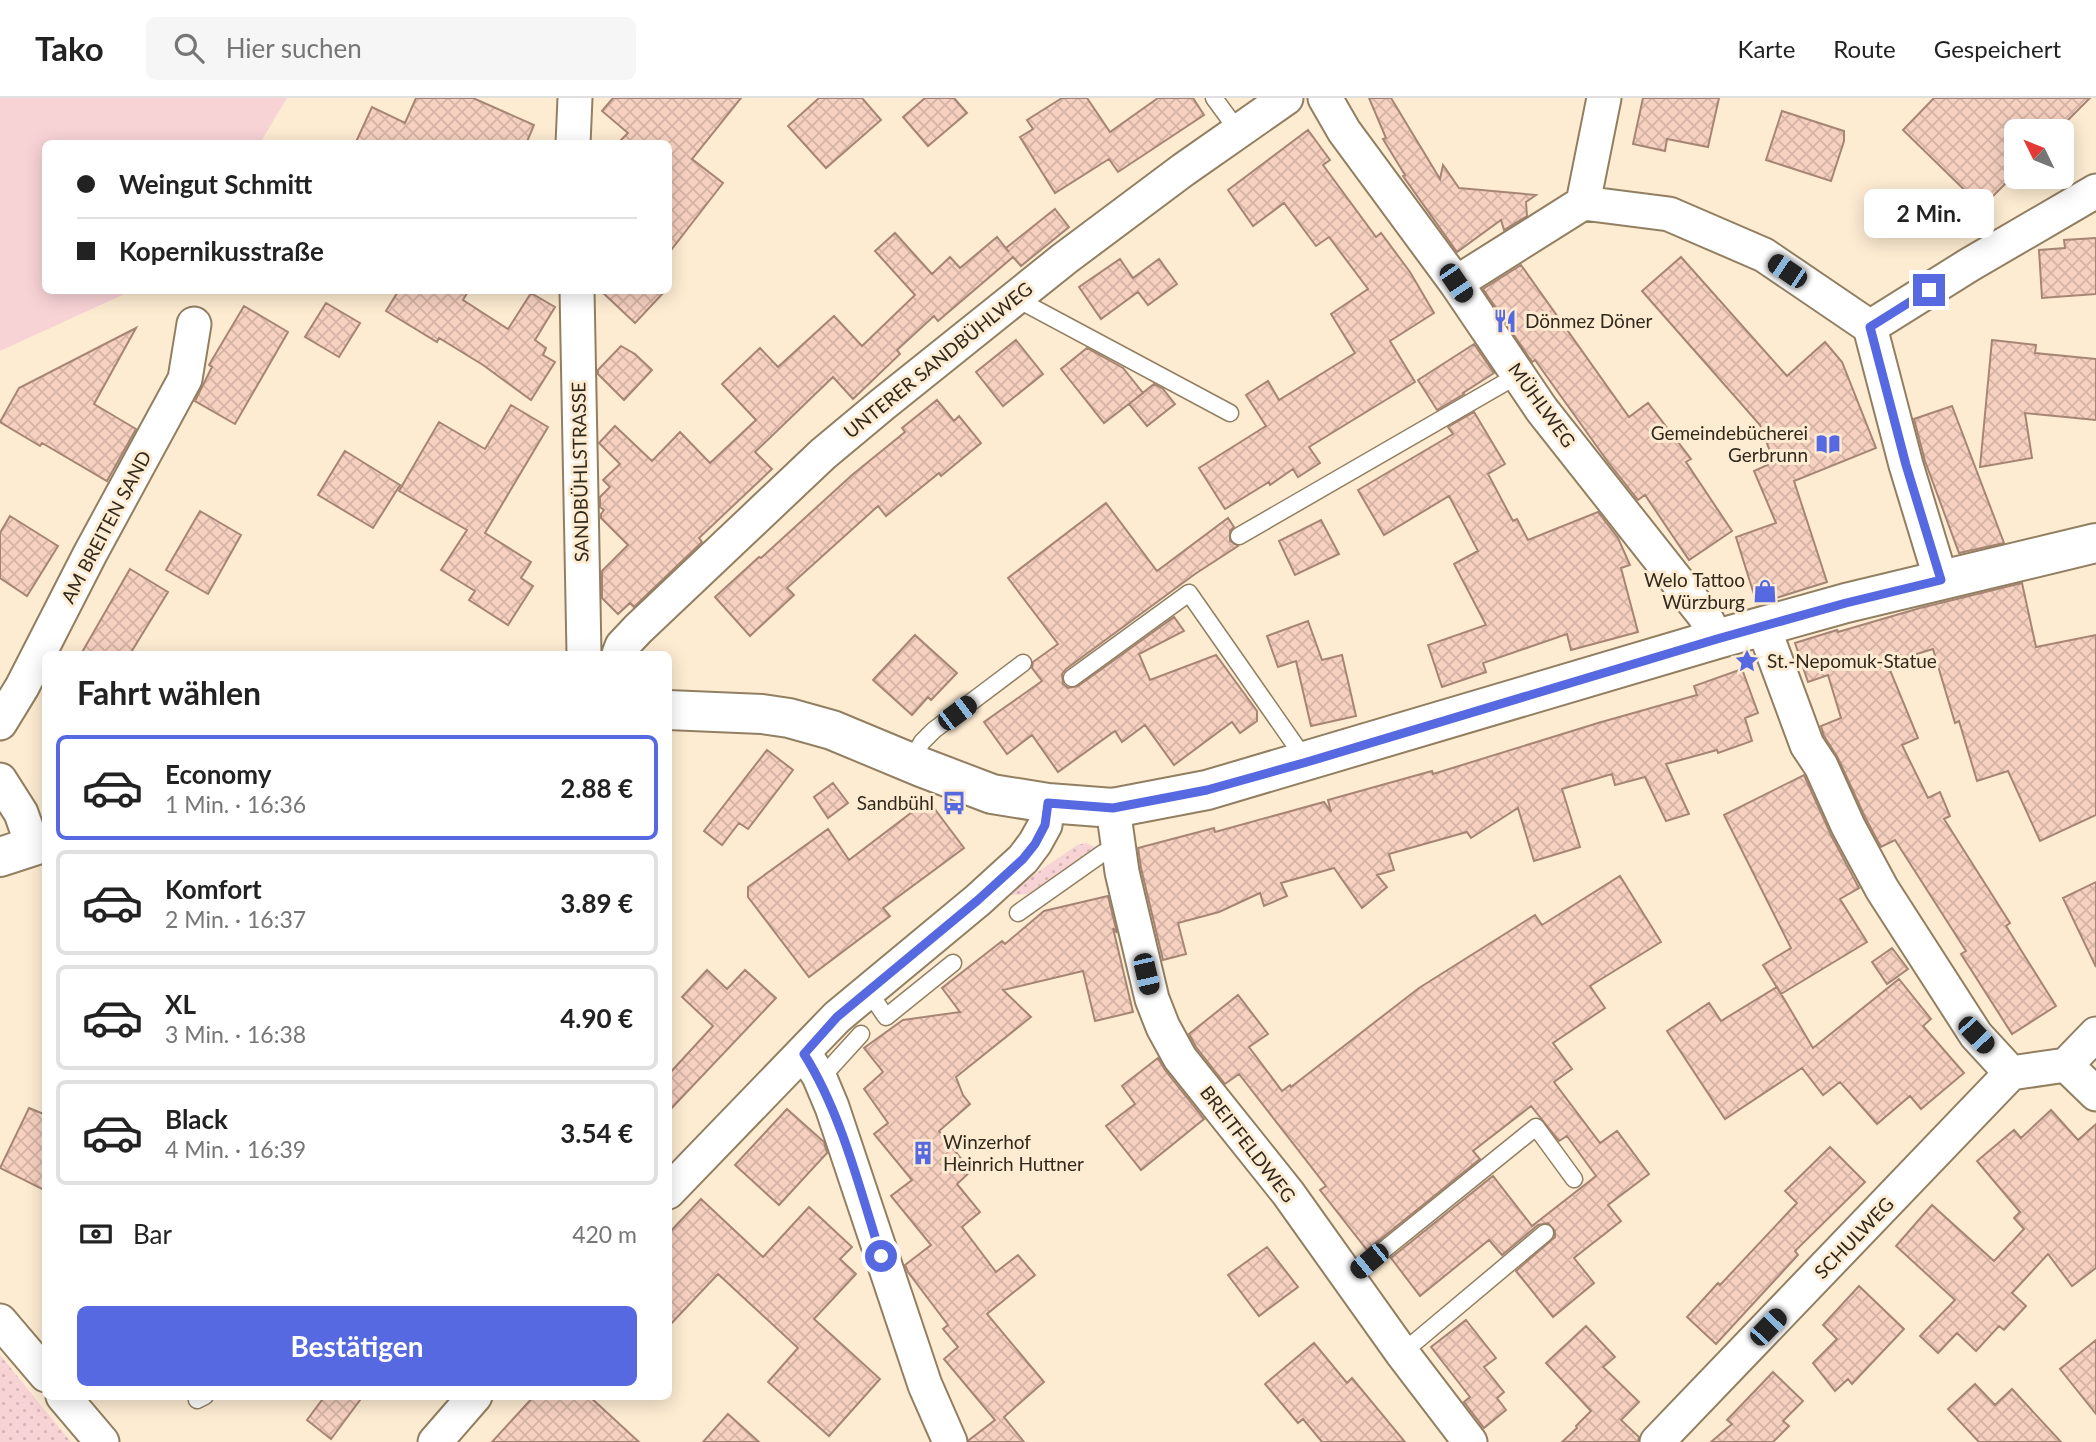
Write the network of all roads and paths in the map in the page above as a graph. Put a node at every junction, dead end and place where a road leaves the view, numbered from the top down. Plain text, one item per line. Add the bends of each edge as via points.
1 (575, 98) edge
2 (1214, 98) edge
3 (1286, 98) edge
4 (1325, 98) edge
5 (1604, 98) edge
6 (1239, 132) junction
7 (573, 140) edge
8 (2096, 191) edge
9 (1583, 203) junction
10 (1456, 283) junction
11 (577, 294) edge
12 (1015, 298) junction
13 (194, 324) dead end
14 (1870, 327) junction
15 (1518, 375) junction
16 (1230, 413) dead end
17 (1239, 536) dead end
18 (2096, 544) edge
19 (1941, 580) junction
20 (1763, 626) junction
21 (1717, 639) junction
22 (584, 651) edge
23 (620, 651) edge
24 (1023, 663) dead end
25 (1072, 678) dead end
26 (672, 710) edge
27 (0, 723) edge
28 (1307, 762) junction
29 (910, 763) junction
30 (0, 780) edge
31 (1048, 803) junction
32 (1113, 808) junction
33 (26, 849) edge
34 (1118, 849) junction
35 (1018, 913) dead end
36 (953, 963) dead end
37 (869, 992) junction
38 (861, 1034) dead end
39 (2096, 1034) edge
40 (811, 1065) junction
41 (2066, 1065) junction
42 (2011, 1073) junction
43 (2096, 1094) edge
44 (1574, 1179) dead end
45 (672, 1188) edge
46 (1545, 1233) dead end
47 (1349, 1278) junction
48 (0, 1321) edge
49 (1402, 1353) junction
50 (42, 1370) edge
51 (67, 1400) edge
52 (472, 1400) edge
53 (102, 1442) edge
54 (435, 1442) edge
55 (950, 1442) edge
56 (1470, 1442) edge
57 (1657, 1442) edge

1 - 7 street
2 - 6 lane
3 - 6 street, UNTERER SANDBÜHLWEG
4 - 10 street, MÜHLWEG via 1344,131
5 - 9 street
6 - 12 street, UNTERER SANDBÜHLWEG
8 - 14 street
9 - 10 street
9 - 14 street via 1669,214 1764,255
10 - 15 street, MÜHLWEG
11 - 22 street, SANDBÜHLSTRASSE
12 - 16 lane
12 - 23 street, UNTERER SANDBÜHLWEG via 823,454
13 - 27 street, AM BREITEN SAND via 186,379
14 - 19 street
15 - 17 lane
15 - 21 street, MÜHLWEG via 1704,615
18 - 19 street
19 - 20 street
20 - 21 street
20 - 42 street via 1807,745 1882,889 1976,1035
21 - 28 street
24 - 29 lane via 934,730
25 - 28 lane via 1189,593
26 - 29 street via 762,714 802,721
28 - 32 street via 1207,790
29 - 31 street via 992,794
30 - 33 street via 21,813
31 - 32 street
31 - 37 street via 1045,825 1023,859
32 - 34 street, BREITFELDWEG
34 - 35 lane via 1102,853
34 - 47 street, BREITFELDWEG via 1152,999 1163,1027 1180,1058
36 - 37 lane via 886,1017
37 - 40 street via 837,1017
38 - 40 lane via 831,1067
39 - 41 street
40 - 45 street via 739,1116
40 - 55 street via 832,1107 925,1385
41 - 42 street
41 - 43 street
42 - 57 street, SCHULWEG
44 - 47 lane via 1536,1127
46 - 49 lane
47 - 49 street, BREITFELDWEG
48 - 50 street
49 - 56 street, BREITFELDWEG
51 - 53 street
52 - 54 street

